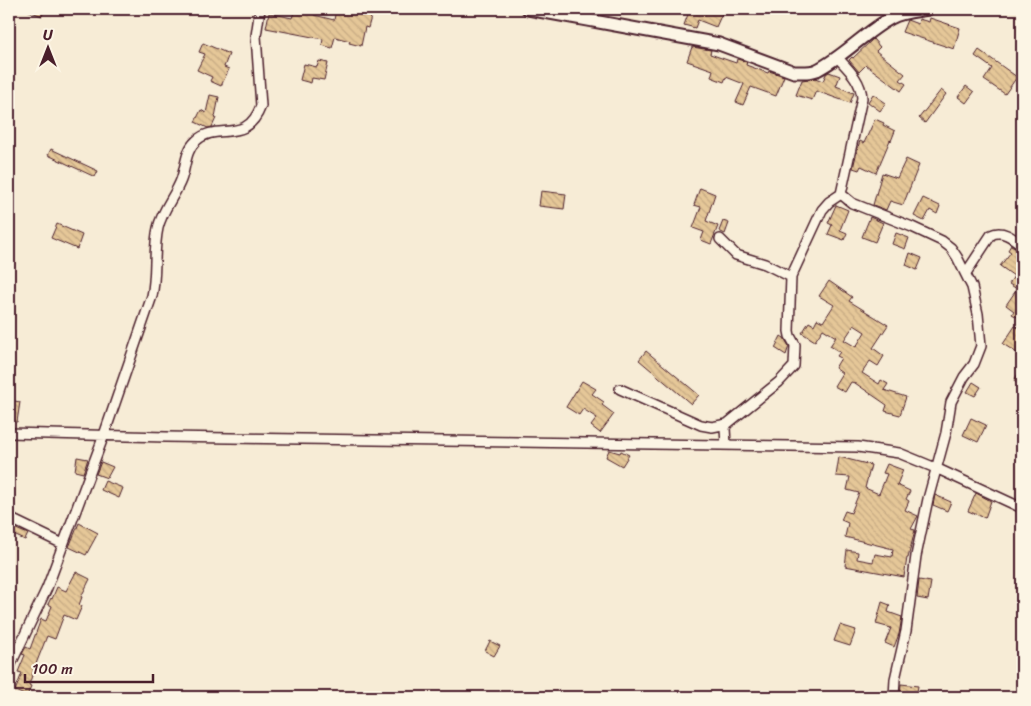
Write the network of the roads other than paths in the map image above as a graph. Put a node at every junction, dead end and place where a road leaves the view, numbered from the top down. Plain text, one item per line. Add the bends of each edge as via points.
1 (260, 9) edge
2 (528, 9) edge
3 (928, 9) edge
4 (837, 57) junction
5 (841, 194) junction
6 (720, 239) dead end
7 (1022, 245) edge
8 (966, 273) junction
9 (791, 277) junction
10 (620, 389) dead end
11 (728, 424) junction
12 (9, 433) edge
13 (104, 435) junction
14 (726, 444) junction
15 (938, 469) junction
16 (1022, 508) edge
17 (9, 518) edge
18 (63, 544) junction
19 (9, 668) edge
20 (894, 697) edge

1 - 13 street via 256,36 261,106 258,115 241,130 206,134 193,144 188,153 181,180 158,226 156,280 152,296
2 - 4 street via 719,44 794,72 816,70
3 - 4 street via 893,16
4 - 5 street via 853,74 861,88 862,98
5 - 8 street via 852,202 942,241 951,248
5 - 9 street via 822,210
6 - 9 street via 736,255 766,264
7 - 8 street via 1011,236 994,233
8 - 15 street via 978,314 981,346 951,402
9 - 11 street via 789,331 795,345 794,366
10 - 11 street via 701,425
11 - 14 street via 725,428
12 - 13 street
13 - 14 street
13 - 18 street
14 - 15 street via 858,447 899,453
15 - 16 street
15 - 20 street via 916,556
17 - 18 street
18 - 19 street via 47,588

